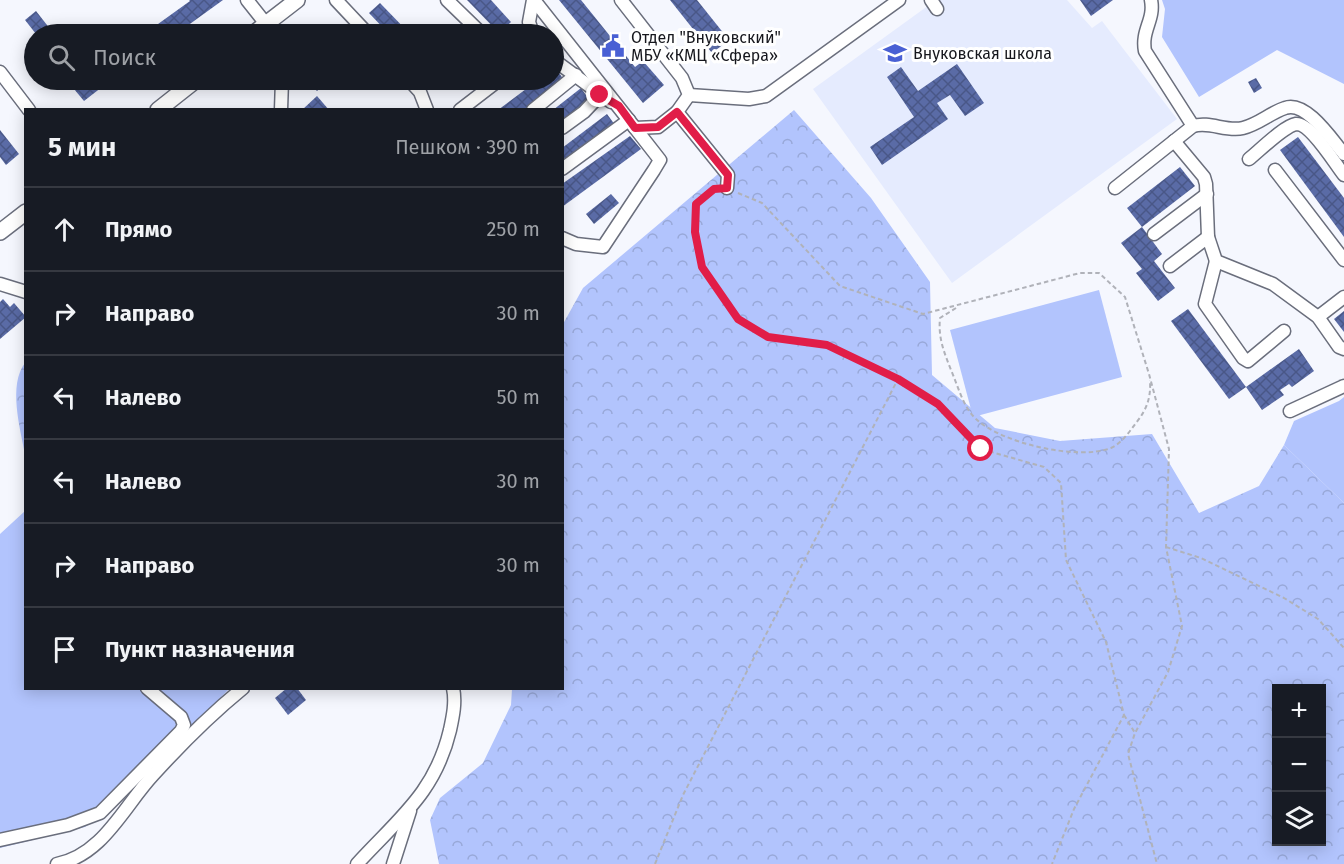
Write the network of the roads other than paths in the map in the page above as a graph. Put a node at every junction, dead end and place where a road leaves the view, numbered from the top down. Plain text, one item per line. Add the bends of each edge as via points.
1 (247, 0) edge
2 (297, 0) edge
3 (336, 0) edge
4 (447, 0) edge
5 (533, 0) edge
6 (621, 0) edge
7 (899, 0) edge
8 (1150, 0) edge
9 (256, 24) edge
10 (267, 24) edge
11 (359, 24) edge
12 (472, 24) edge
13 (530, 24) edge
14 (552, 24) edge
15 (564, 38) edge
16 (564, 67) edge
17 (0, 72) edge
18 (576, 75) junction
19 (564, 85) edge
20 (183, 90) edge
21 (282, 90) edge
22 (418, 90) edge
23 (486, 90) edge
24 (558, 90) edge
25 (600, 95) junction
26 (689, 95) junction
27 (619, 106) junction
28 (27, 108) edge
29 (161, 108) edge
30 (281, 108) edge
31 (426, 108) edge
32 (463, 108) edge
33 (535, 108) edge
34 (677, 112) junction
35 (632, 124) junction
36 (1192, 126) junction
37 (564, 127) edge
38 (1174, 141) junction
39 (1344, 154) edge
40 (1250, 159) dead end
41 (564, 168) edge
42 (1275, 170) dead end
43 (1344, 176) edge
44 (727, 188) road end
45 (1115, 188) dead end
46 (1207, 194) junction
47 (24, 214) edge
48 (0, 232) edge
49 (1154, 234) dead end
50 (1208, 237) junction
51 (564, 239) edge
52 (1344, 260) edge
53 (1216, 261) junction
54 (1170, 266) dead end
55 (0, 284) edge
56 (24, 291) edge
57 (1344, 297) edge
58 (1318, 317) junction
59 (1284, 331) dead end
60 (1344, 349) edge
61 (1343, 388) edge
62 (1290, 411) dead end
63 (149, 690) edge
64 (241, 690) edge
65 (453, 690) edge
66 (412, 808) junction
67 (0, 840) edge
68 (57, 864) edge
69 (357, 864) edge
70 (393, 864) edge

1 - 9 street
2 - 10 main road
3 - 11 street
4 - 12 street
5 - 13 street
5 - 14 street
6 - 26 street via 682,78
7 - 26 street via 766,96 750,99
8 - 36 street via 1153,11 1143,38 1145,51
15 - 27 street
16 - 18 street
17 - 28 street
18 - 19 street
18 - 25 street
20 - 29 main road
21 - 30 street
22 - 31 street
23 - 32 street
24 - 33 street
25 - 27 street
25 - 37 street
26 - 34 street
27 - 35 street
34 - 35 street via 658,127
34 - 44 street via 728,175
35 - 41 street
35 - 51 street via 660,160 603,247
36 - 38 street
36 - 39 street via 1207,123 1241,128 1262,122 1287,107 1297,107 1308,112
38 - 45 street
38 - 46 street via 1204,177
40 - 43 street via 1296,124 1317,138
42 - 52 street
46 - 49 street
46 - 50 street
47 - 48 main road
50 - 53 street
50 - 54 street
53 - 58 street via 1273,284
53 - 59 street via 1205,304 1243,358 1248,361
55 - 56 street
57 - 58 street
58 - 60 street
61 - 62 street
63 - 67 street via 184,724 143,771 99,813 68,825
64 - 68 street via 150,777 101,840 82,854
65 - 66 street via 453,718 445,749 432,779
66 - 69 street
66 - 70 street

